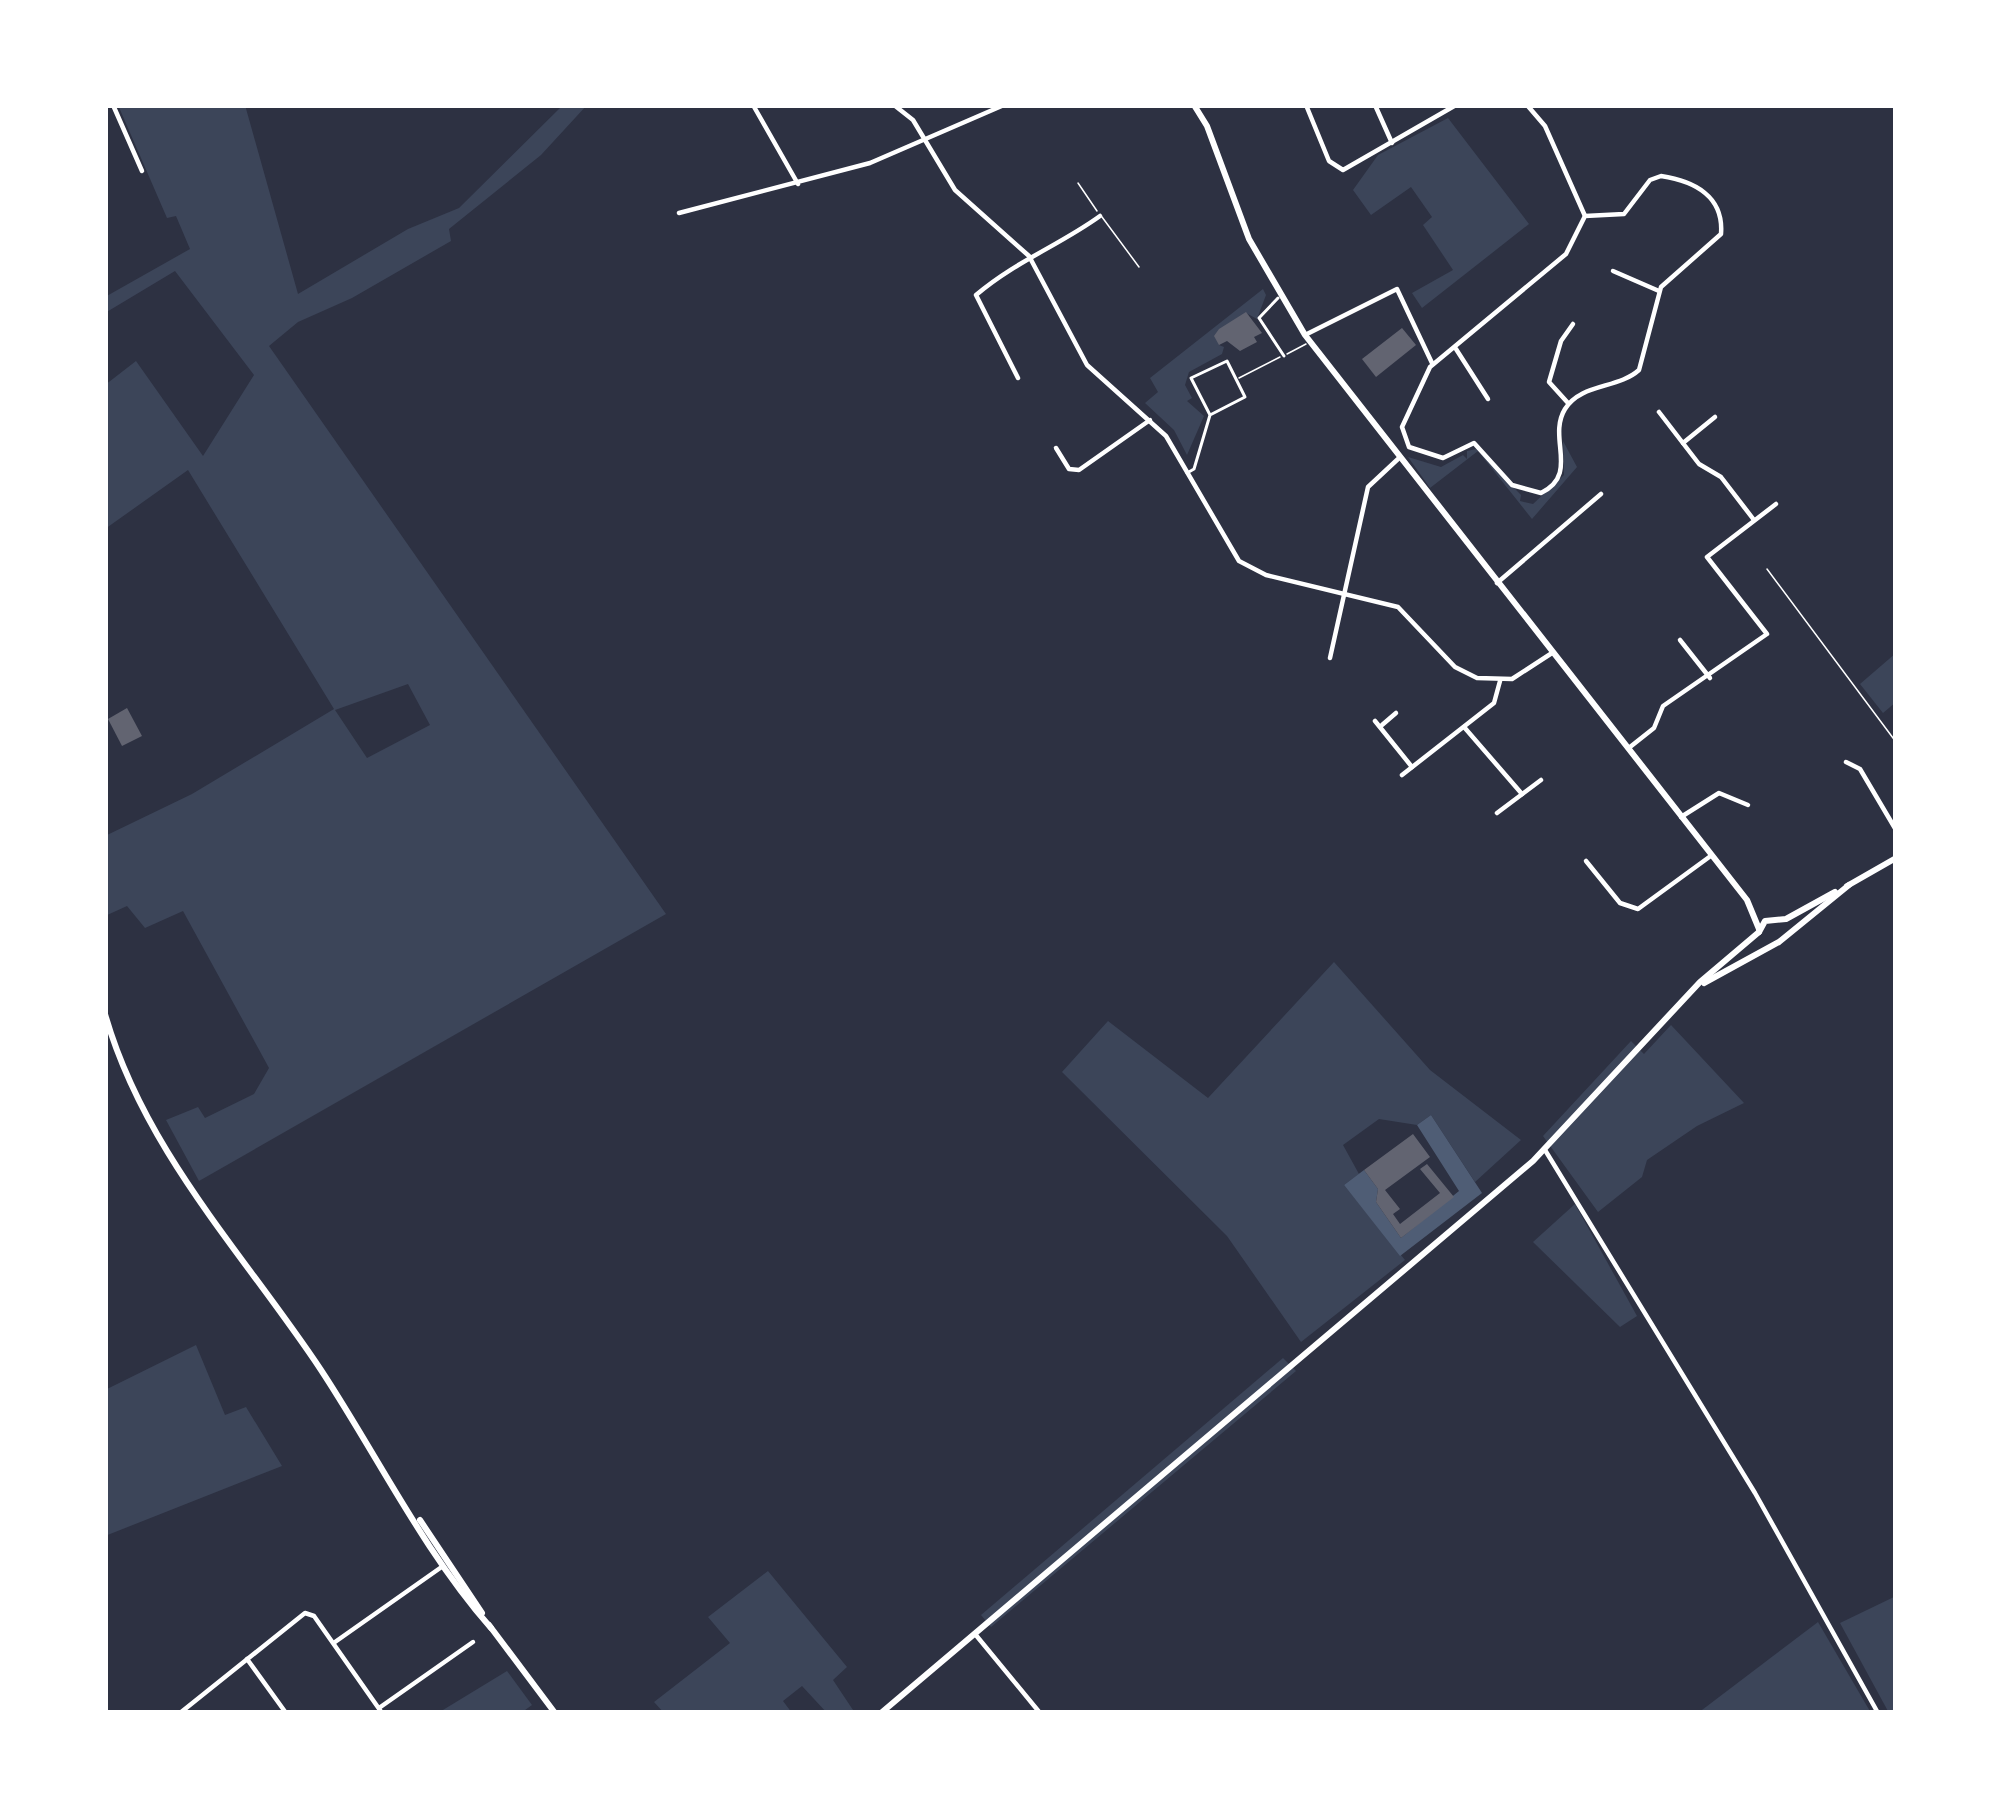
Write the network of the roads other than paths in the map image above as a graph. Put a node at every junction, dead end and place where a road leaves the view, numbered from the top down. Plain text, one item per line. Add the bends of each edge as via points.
1 (113, 105) edge
2 (753, 105) edge
3 (894, 105) edge
4 (1004, 105) edge
5 (1194, 105) edge
6 (1306, 105) edge
7 (1376, 105) edge
8 (1456, 105) edge
9 (1527, 105) edge
10 (926, 142) junction
11 (1392, 143) junction
12 (142, 171) dead end
13 (1078, 183) dead end
14 (798, 184) junction
15 (679, 212) dead end
16 (1100, 216) junction
17 (1585, 216) junction
18 (1029, 256) junction
19 (1139, 267) dead end
20 (1613, 272) dead end
21 (1659, 291) junction
22 (1280, 297) junction
23 (1573, 324) dead end
24 (1307, 338) junction
25 (1456, 349) junction
26 (1284, 356) junction
27 (1432, 364) junction
28 (1018, 378) dead end
29 (1237, 379) junction
30 (1488, 399) dead end
31 (1568, 404) junction
32 (1659, 412) dead end
33 (1210, 415) junction
34 (1715, 417) dead end
35 (1150, 420) junction
36 (1683, 443) junction
37 (1408, 447) junction
38 (1056, 448) dead end
39 (1397, 457) junction
40 (1186, 473) junction
41 (1601, 494) dead end
42 (1776, 504) dead end
43 (1754, 520) junction
44 (1497, 583) junction
45 (1345, 593) junction
46 (1680, 640) dead end
47 (1552, 653) junction
48 (1330, 658) dead end
49 (1710, 678) junction
50 (1500, 681) junction
51 (1396, 713) dead end
52 (1464, 727) junction
53 (1628, 748) junction
54 (1846, 762) dead end
55 (1412, 767) junction
56 (1402, 776) dead end
57 (1541, 780) dead end
58 (1522, 794) junction
59 (1748, 805) dead end
60 (1497, 813) dead end
61 (1682, 817) junction
62 (1896, 830) edge
63 (1712, 856) junction
64 (1892, 860) edge
65 (1586, 861) dead end
66 (1896, 871) edge
67 (1849, 886) junction
68 (1747, 900) junction
69 (1773, 920) junction
70 (1759, 930) junction
71 (1782, 937) junction
72 (1775, 944) junction
73 (1687, 997) junction
74 (105, 1013) edge
75 (1545, 1150) junction
76 (445, 1565) junction
77 (974, 1632) junction
78 (473, 1642) dead end
79 (333, 1643) junction
80 (247, 1658) junction
81 (380, 1710) edge
82 (1035, 1711) edge
83 (184, 1712) edge
84 (286, 1713) edge
85 (555, 1713) edge
86 (881, 1713) edge
87 (1878, 1713) edge

1 - 12 street
2 - 14 street
3 - 10 street
4 - 10 street
5 - 22 main road
6 - 11 street via 1336,168 1354,168
7 - 11 street
8 - 11 street
9 - 17 street via 1548,131
10 - 14 street
10 - 18 street via 955,190
13 - 16 lane
14 - 15 street
16 - 18 street
16 - 19 lane
17 - 21 street via 1624,214 1658,176 1690,182 1712,199 1721,215 1719,238
17 - 25 street via 1566,254
18 - 28 street via 975,301
18 - 35 street via 1082,359
20 - 21 street
21 - 31 street via 1639,370
22 - 24 main road
22 - 26 street via 1259,319
23 - 31 street via 1549,382
24 - 26 lane
24 - 27 street via 1390,289 1402,293
24 - 39 main road
25 - 27 street
25 - 30 street
26 - 29 lane
27 - 37 street via 1402,427
29 - 33 street via 1245,397
29 - 33 street via 1227,361 1191,379
31 - 37 street via 1559,428 1562,468 1544,492 1512,485 1474,443 1442,458
32 - 36 street
33 - 40 street
34 - 36 street
35 - 38 street via 1082,469 1069,469
35 - 40 street
36 - 43 street
37 - 39 street
39 - 44 main road
39 - 45 street via 1369,483
40 - 45 street via 1245,565
41 - 44 street
42 - 43 street
43 - 49 street via 1707,557 1767,634
44 - 47 main road
45 - 48 street
45 - 50 street via 1399,607 1463,673
46 - 49 street
47 - 50 street
47 - 53 main road
49 - 53 street via 1663,706 1655,726
50 - 52 street via 1497,701
51 - 55 street via 1378,724
52 - 55 street
52 - 58 street
53 - 61 main road
54 - 62 street via 1863,773
55 - 56 street
57 - 58 street
58 - 60 street
59 - 61 street via 1719,793
61 - 63 main road
63 - 65 street via 1639,909 1620,903
63 - 68 main road
64 - 66 street
64 - 67 main road
67 - 69 main road
67 - 71 main road
68 - 69 main road
68 - 70 main road
69 - 70 main road
69 - 71 main road
70 - 72 main road
70 - 73 main road
71 - 72 main road
72 - 73 main road
73 - 75 main road
74 - 76 main road via 130,1084 174,1165 266,1288
75 - 77 main road
75 - 87 street via 1755,1493
76 - 79 street
76 - 85 main road
77 - 82 street
77 - 86 main road
78 - 81 street
79 - 80 street via 308,1613
79 - 81 street
80 - 83 street
80 - 84 street

